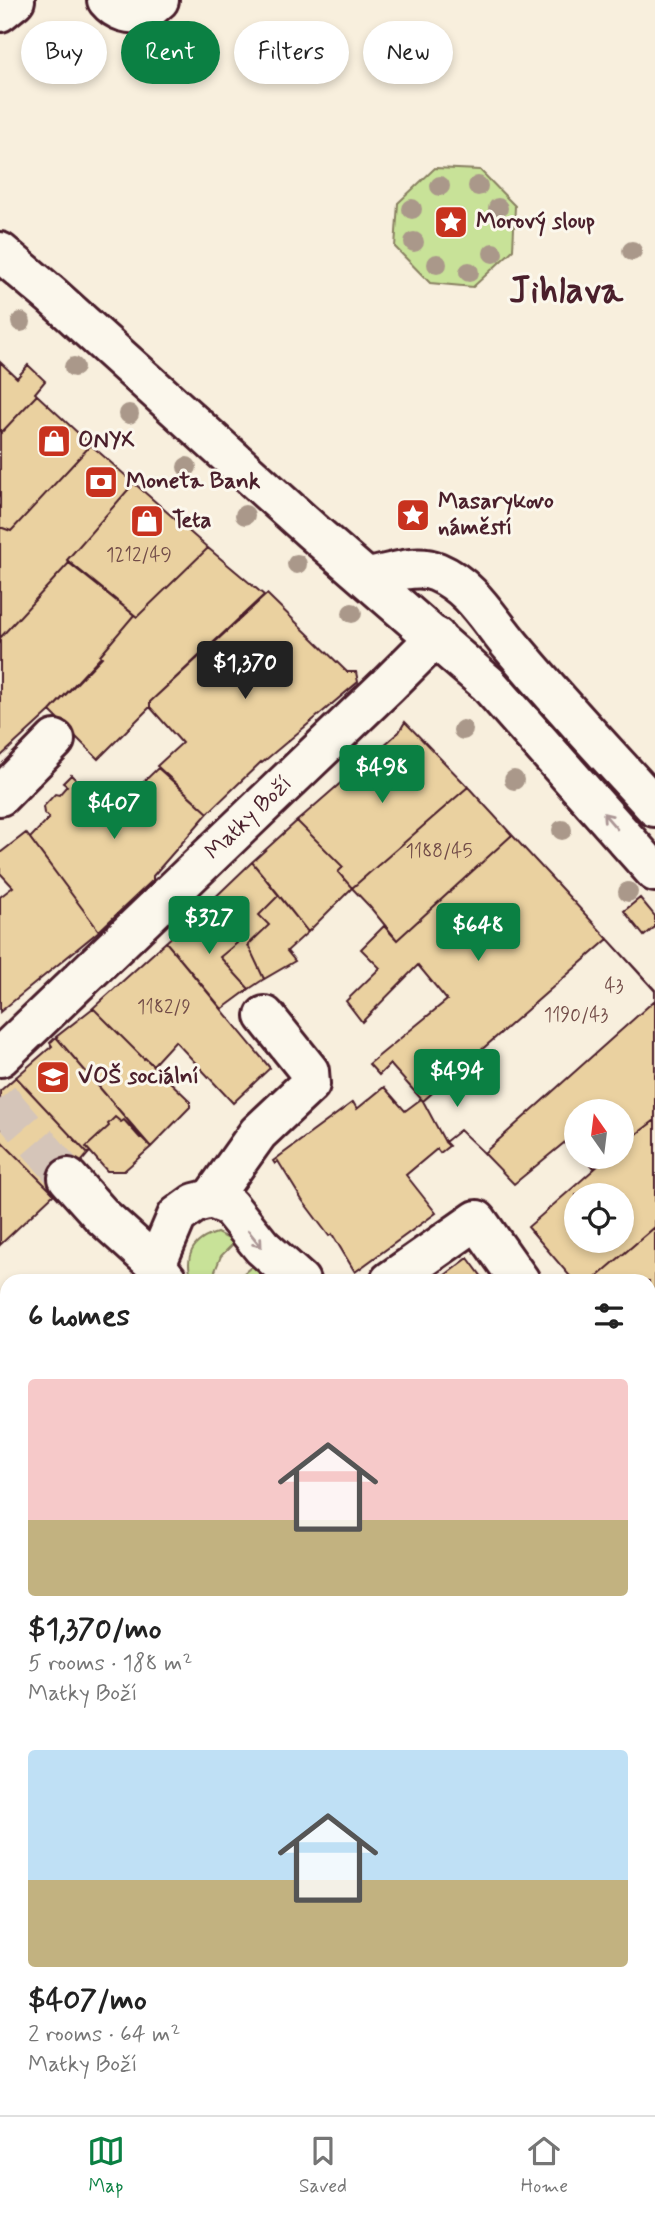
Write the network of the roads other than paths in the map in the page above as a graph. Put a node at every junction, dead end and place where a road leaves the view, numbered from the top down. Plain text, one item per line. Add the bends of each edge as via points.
1 (15, 0) edge
2 (107, 0) edge
3 (159, 0) edge
4 (0, 12) edge
5 (0, 251) edge
6 (368, 578) junction
7 (436, 637) junction
8 (55, 740) dead end
9 (0, 796) edge
10 (655, 807) edge
11 (655, 872) edge
12 (265, 1016) dead end
13 (0, 1057) edge
14 (68, 1178) tunnel mouth
15 (211, 1199) junction
16 (162, 1273) edge
17 (292, 1274) edge
18 (400, 1274) edge
19 (515, 1274) edge

1 - 4 street
2 - 3 street via 113,8 129,13 145,11
5 - 6 street
6 - 7 street
6 - 10 street via 416,568 458,583
11 -> 7 street via 488,684
7 - 13 street, Matky Boží
8 - 9 street
12 - 15 street via 309,1071 310,1084 258,1133
14 - 16 street
15 - 16 street via 195,1203 177,1216
15 -> 17 street via 229,1206 261,1247
18 - 19 street via 477,1220

